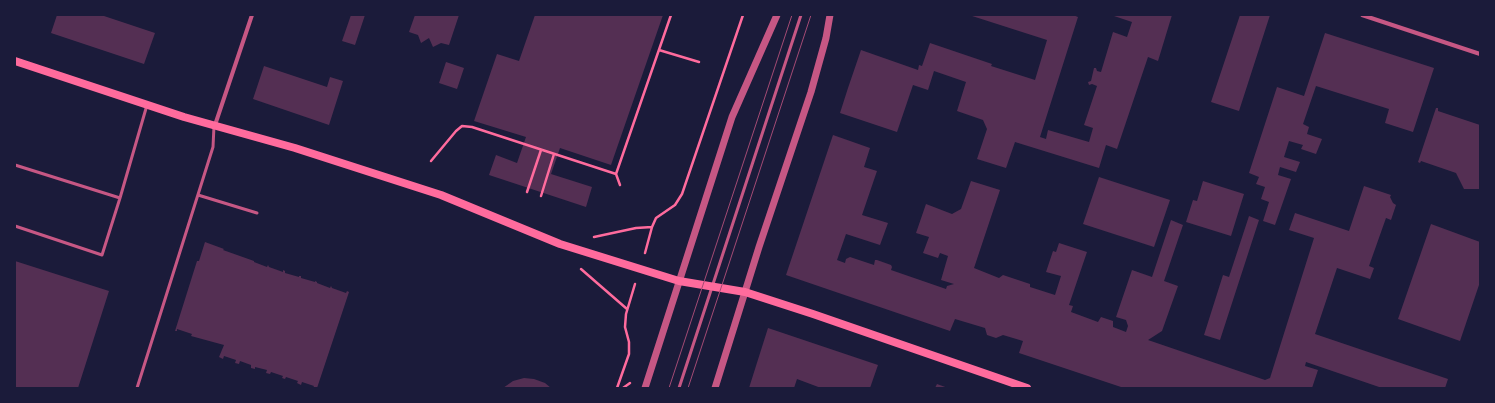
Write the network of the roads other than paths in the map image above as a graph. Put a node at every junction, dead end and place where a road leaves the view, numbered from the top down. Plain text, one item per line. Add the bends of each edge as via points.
1 (252, 15) edge
2 (777, 15) edge
3 (801, 15) edge
4 (830, 15) edge
5 (1362, 15) edge
6 (1480, 54) edge
7 (15, 61) edge
8 (147, 105) junction
9 (214, 126) junction
10 (15, 165) edge
11 (198, 195) junction
12 (120, 198) junction
13 (258, 213) dead end
14 (15, 226) edge
15 (679, 281) junction
16 (712, 287) junction
17 (745, 292) junction
18 (137, 388) edge
19 (645, 388) edge
20 (679, 388) edge
21 (715, 388) edge
22 (1027, 388) edge

1 - 9 street
2 - 15 street via 732,117
3 - 16 lane
4 - 17 street via 811,92
5 - 6 street
7 - 8 main road
8 - 9 main road
8 - 12 lane
9 - 11 lane via 213,147
9 - 15 main road via 295,148 452,199 560,244
10 - 12 lane
11 - 13 lane
11 - 18 lane
12 - 14 lane via 102,255
15 - 16 main road
15 - 19 street
16 - 17 main road
16 - 20 lane
17 - 21 street
17 - 22 main road

